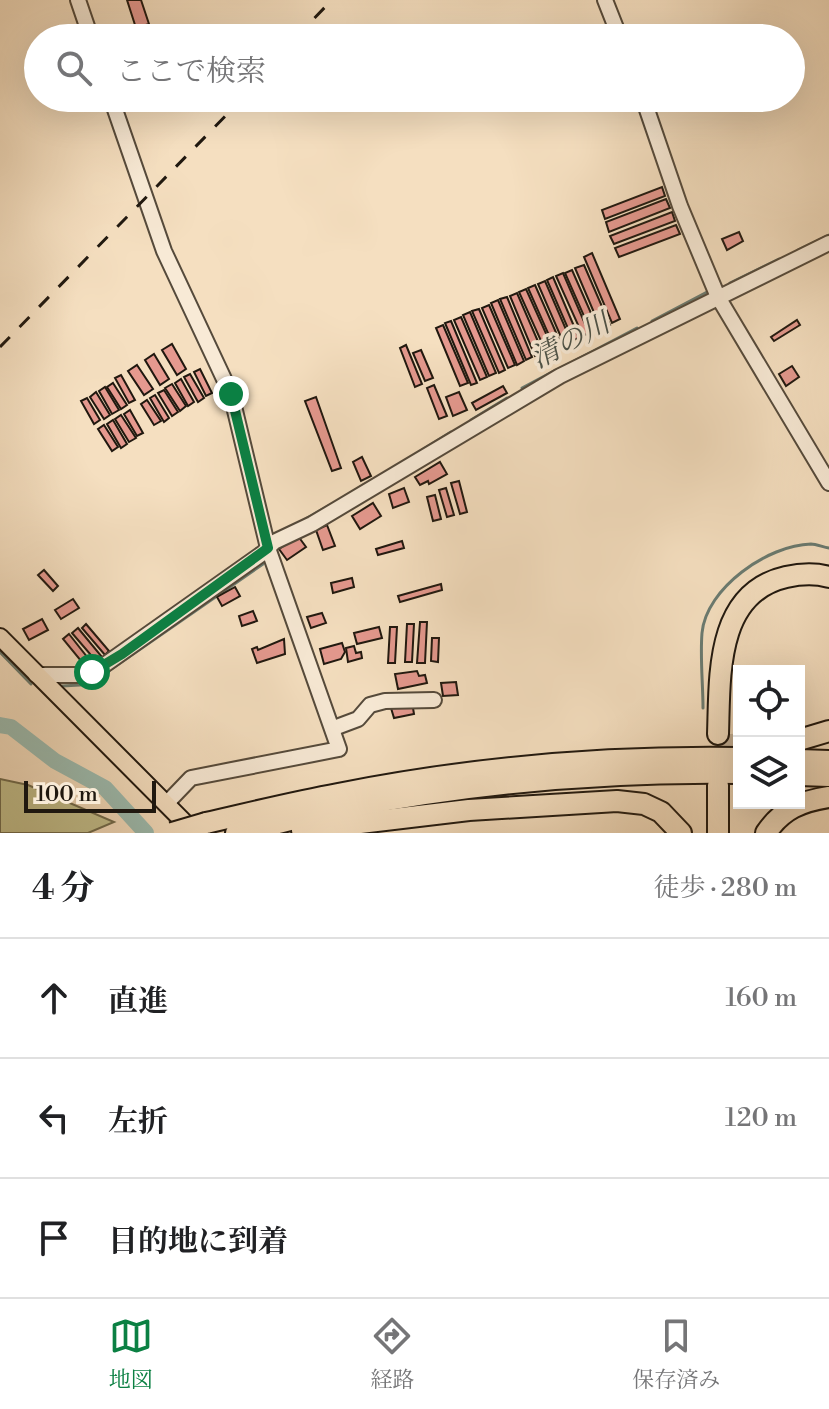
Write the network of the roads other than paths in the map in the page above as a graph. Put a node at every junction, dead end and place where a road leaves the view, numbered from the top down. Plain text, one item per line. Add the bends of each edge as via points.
1 (78, 0) edge
2 (605, 0) edge
3 (86, 24) edge
4 (614, 24) edge
5 (116, 112) edge
6 (648, 112) edge
7 (829, 243) edge
8 (718, 297) junction
9 (829, 483) edge
10 (268, 548) junction
11 (829, 577) edge
12 (829, 587) edge
13 (0, 637) edge
14 (36, 675) junction
15 (434, 700) dead end
16 (334, 728) junction
17 (829, 731) edge
18 (728, 737) edge
19 (805, 738) edge
20 (733, 758) edge
21 (805, 760) edge
22 (829, 761) edge
23 (511, 768) junction
24 (805, 775) edge
25 (829, 776) edge
26 (729, 781) edge
27 (829, 797) edge
28 (166, 804) junction
29 (201, 828) edge
30 (172, 833) edge
31 (236, 833) edge
32 (286, 833) edge
33 (681, 833) edge
34 (718, 833) edge
35 (728, 833) edge
36 (766, 833) edge

1 - 3 street
2 - 4 street
5 - 10 street via 164,251 231,394
6 - 8 street
7 - 8 street
8 - 9 street
8 - 10 street via 560,376
10 - 14 street via 103,666 80,675
10 - 16 street
11 - 18 highway via 800,574 773,580 740,606 723,649
12 - 18 highway via 801,584 778,589 746,616 732,655
13 - 14 main road
14 - 28 main road
15 - 16 street via 370,705 358,719
16 - 28 street via 339,749 191,778
17 - 19 highway
18 - 23 highway
20 - 23 highway
21 - 22 highway
23 - 29 highway via 353,791
24 - 25 highway
26 - 31 highway via 590,776 500,784 342,808
26 - 34 highway
26 - 35 highway
27 - 36 highway via 794,806
28 - 29 main road
29 - 30 highway, bridge
32 - 33 highway via 385,818 617,801 661,812

